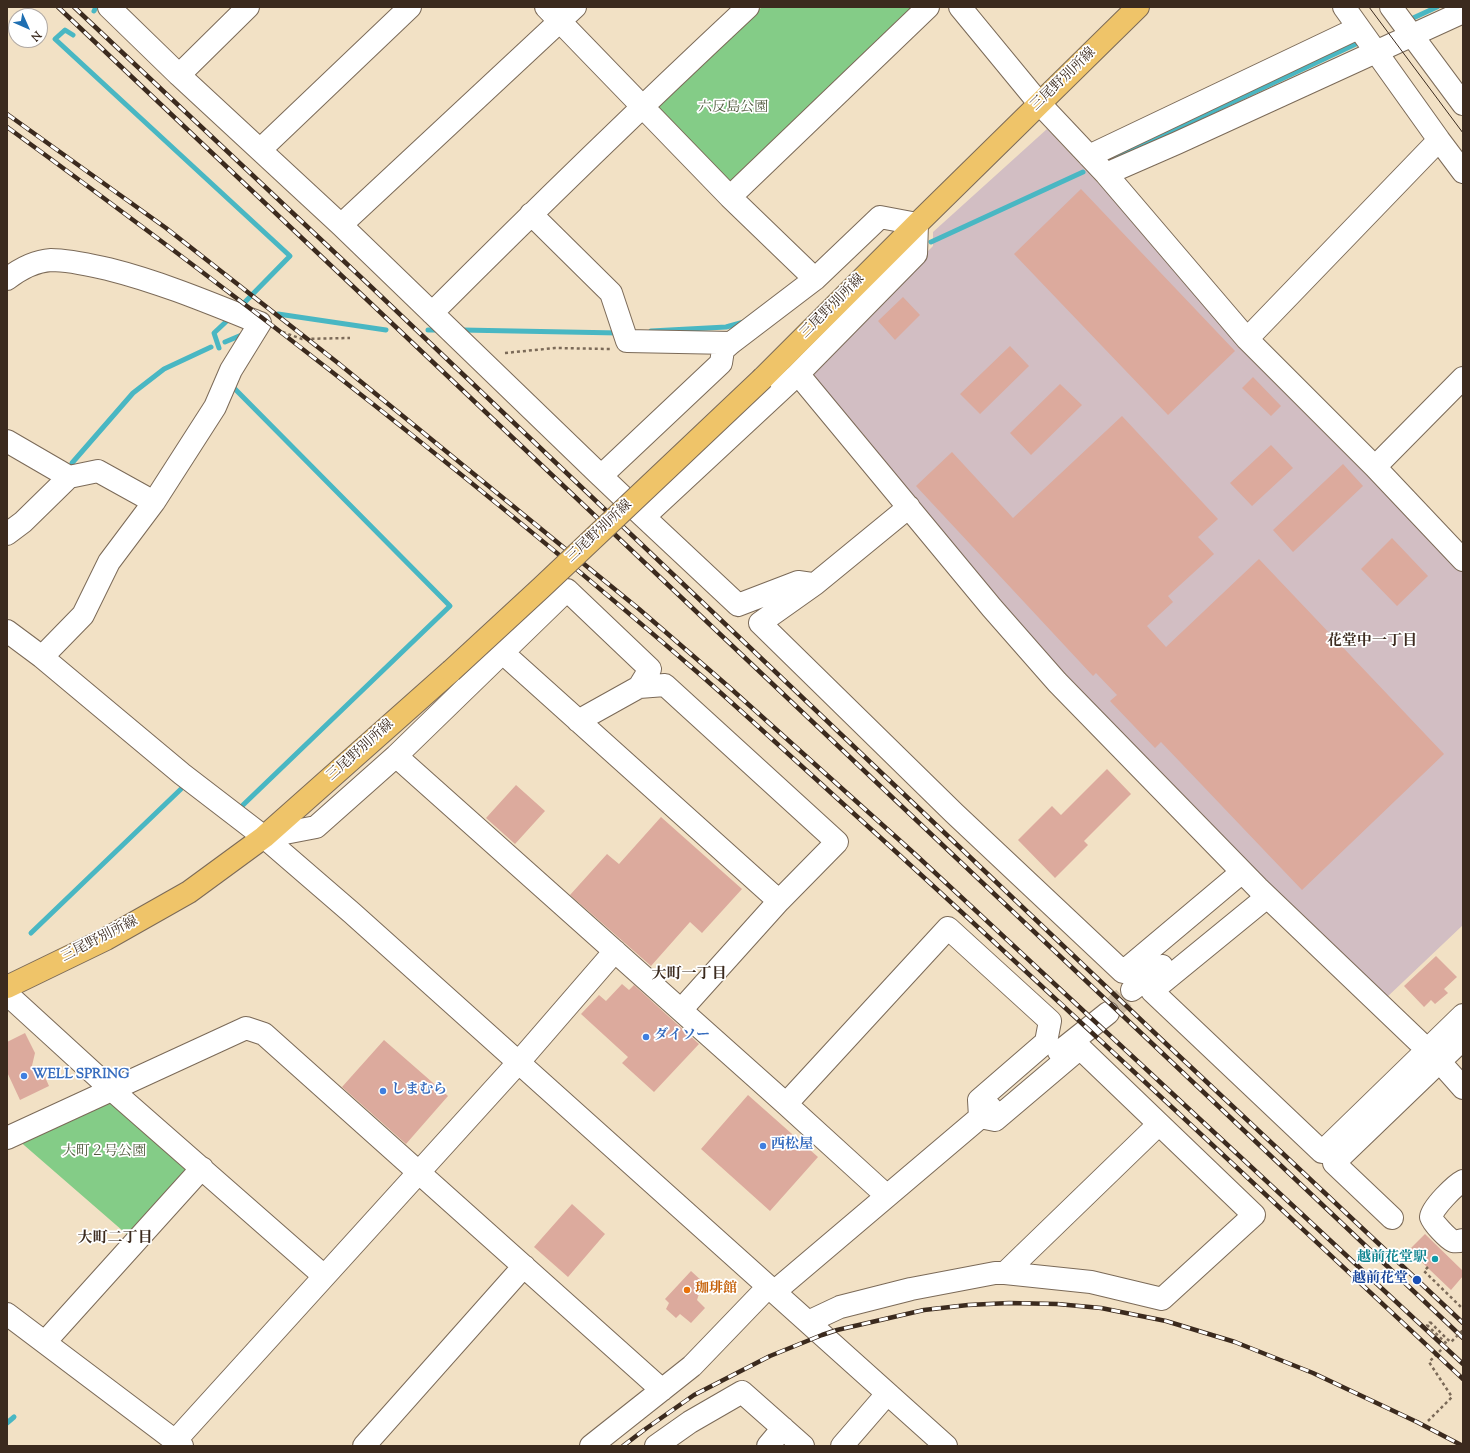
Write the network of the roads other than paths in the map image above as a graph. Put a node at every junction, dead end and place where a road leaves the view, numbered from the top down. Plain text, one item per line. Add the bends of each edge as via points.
1 (109, 7) edge
2 (248, 7) edge
3 (410, 7) edge
4 (748, 7) edge
5 (928, 7) edge
6 (960, 7) edge
7 (1138, 7) edge
8 (1344, 7) edge
9 (1390, 7) edge
10 (560, 12) edge
11 (1463, 12) edge
12 (1358, 28) junction
13 (1412, 35) junction
14 (1376, 53) junction
15 (179, 75) junction
16 (1039, 103) junction
17 (1463, 104) edge
18 (642, 106) junction
19 (1439, 140) junction
20 (260, 150) junction
21 (1089, 156) junction
22 (1463, 172) edge
23 (1106, 174) junction
24 (730, 197) junction
25 (531, 214) junction
26 (917, 224) junction
27 (341, 225) junction
28 (11, 276) edge
29 (815, 279) junction
30 (432, 313) junction
31 (1247, 338) junction
32 (731, 343) junction
33 (798, 374) junction
34 (1463, 378) edge
35 (7, 441) edge
36 (1375, 467) junction
37 (601, 476) junction
38 (70, 477) junction
39 (154, 502) junction
40 (909, 508) junction
41 (644, 517) junction
42 (7, 534) edge
43 (1463, 560) edge
44 (815, 584) junction
45 (7, 631) edge
46 (503, 653) junction
47 (42, 657) junction
48 (640, 687) junction
49 (578, 720) junction
50 (396, 756) junction
51 (264, 837) junction
52 (1242, 872) junction
53 (1262, 893) junction
54 (779, 901) junction
55 (615, 951) junction
56 (7, 987) edge
57 (1132, 990) tunnel mouth
58 (7, 994) edge
59 (681, 1010) junction
60 (1108, 1013) tunnel mouth
61 (1463, 1015) edge
62 (1463, 1039) edge
63 (1433, 1056) junction
64 (518, 1063) junction
65 (1463, 1088) edge
66 (112, 1090) junction
67 (786, 1104) junction
68 (980, 1117) junction
69 (1159, 1124) junction
70 (7, 1138) edge
71 (1328, 1158) junction
72 (202, 1168) junction
73 (420, 1172) junction
74 (1463, 1181) edge
75 (887, 1196) junction
76 (1392, 1218) dead end
77 (1463, 1240) edge
78 (524, 1266) junction
79 (1005, 1273) junction
80 (324, 1276) junction
81 (771, 1289) junction
82 (7, 1314) edge
83 (808, 1322) junction
84 (44, 1342) junction
85 (662, 1390) junction
86 (888, 1394) junction
87 (783, 1428) junction
88 (178, 1443) edge
89 (364, 1446) edge
90 (591, 1446) edge
91 (656, 1446) edge
92 (768, 1446) edge
93 (803, 1446) edge
94 (842, 1446) edge
95 (946, 1446) edge

1 - 15 street
2 - 15 street
3 - 20 street
4 - 18 street
5 - 24 street
6 - 16 street
7 - 16 main road, 三尾野別所線
8 - 12 street
9 - 13 street
10 - 18 street
10 - 27 street
11 - 13 street
12 - 14 street
12 - 21 street
13 - 14 street
13 - 17 street
14 - 19 street
14 - 23 street
15 - 20 street
16 - 21 street
16 - 26 main road, 三尾野別所線
18 - 24 street
18 - 25 street
19 - 22 street
19 - 31 street
20 - 27 street
21 - 23 street
23 - 31 street
24 - 29 street
25 - 30 street
25 - 32 street via 611,293 627,342
26 - 29 street via 880,217
26 - 33 street via 916,254
26 - 51 main road, 三尾野別所線, bridge via 763,378 548,582
27 - 30 street
28 - 39 street via 31,264 50,260 82,263 130,274 260,323 231,370 215,407
29 - 32 street
30 - 37 street
31 - 36 street
32 - 37 street via 723,350 721,364
33 - 40 street
33 - 41 street
34 - 36 street
35 - 38 street
36 - 43 street
37 - 41 street
38 - 39 street via 98,471
38 - 42 street
39 - 47 street via 109,562 83,616
40 - 44 street
40 - 52 street via 1057,682
41 - 44 street via 738,605 798,582
44 - 52 street via 760,623 954,813 1122,972
45 - 47 street
46 - 48 street via 567,590 650,668
46 - 49 street
46 - 50 street
47 - 51 street via 182,774
48 - 49 street
48 - 54 street via 665,685 837,842
49 - 54 street
50 - 51 street via 316,828
50 - 55 street
51 - 56 main road, 三尾野別所線 via 189,892 106,939
51 - 64 street
52 - 53 street
53 - 57 street
53 - 63 street
53 - 71 street via 1152,991
54 - 59 street
55 - 59 street
55 - 64 street
58 - 66 street
59 - 67 street
60 - 68 street
61 - 63 street
62 - 63 street
63 - 65 street
63 - 71 street
64 - 73 street
64 - 81 street
66 - 70 street
66 - 72 street
66 - 73 street via 246,1028 264,1034
67 - 68 street via 948,928 1050,1021 1046,1042 980,1100
67 - 75 street
68 - 69 street via 995,1120 1080,1048
68 - 75 street
69 - 79 street
69 - 79 street via 1254,1216 1162,1300 1091,1282
71 - 76 street
72 - 80 street
72 - 84 street
73 - 78 street
73 - 80 street
74 - 77 street via 1435,1207 1431,1217 1454,1241
75 - 81 street
78 - 85 street
78 - 89 street
79 - 83 street via 910,1289 840,1306
80 - 88 street
81 - 83 street
81 - 85 street via 692,1366
82 - 84 street
83 - 86 street
84 - 88 street
85 - 90 street
86 - 94 street
86 - 95 street
87 - 91 street via 742,1392 690,1422
87 - 92 street
87 - 93 street

